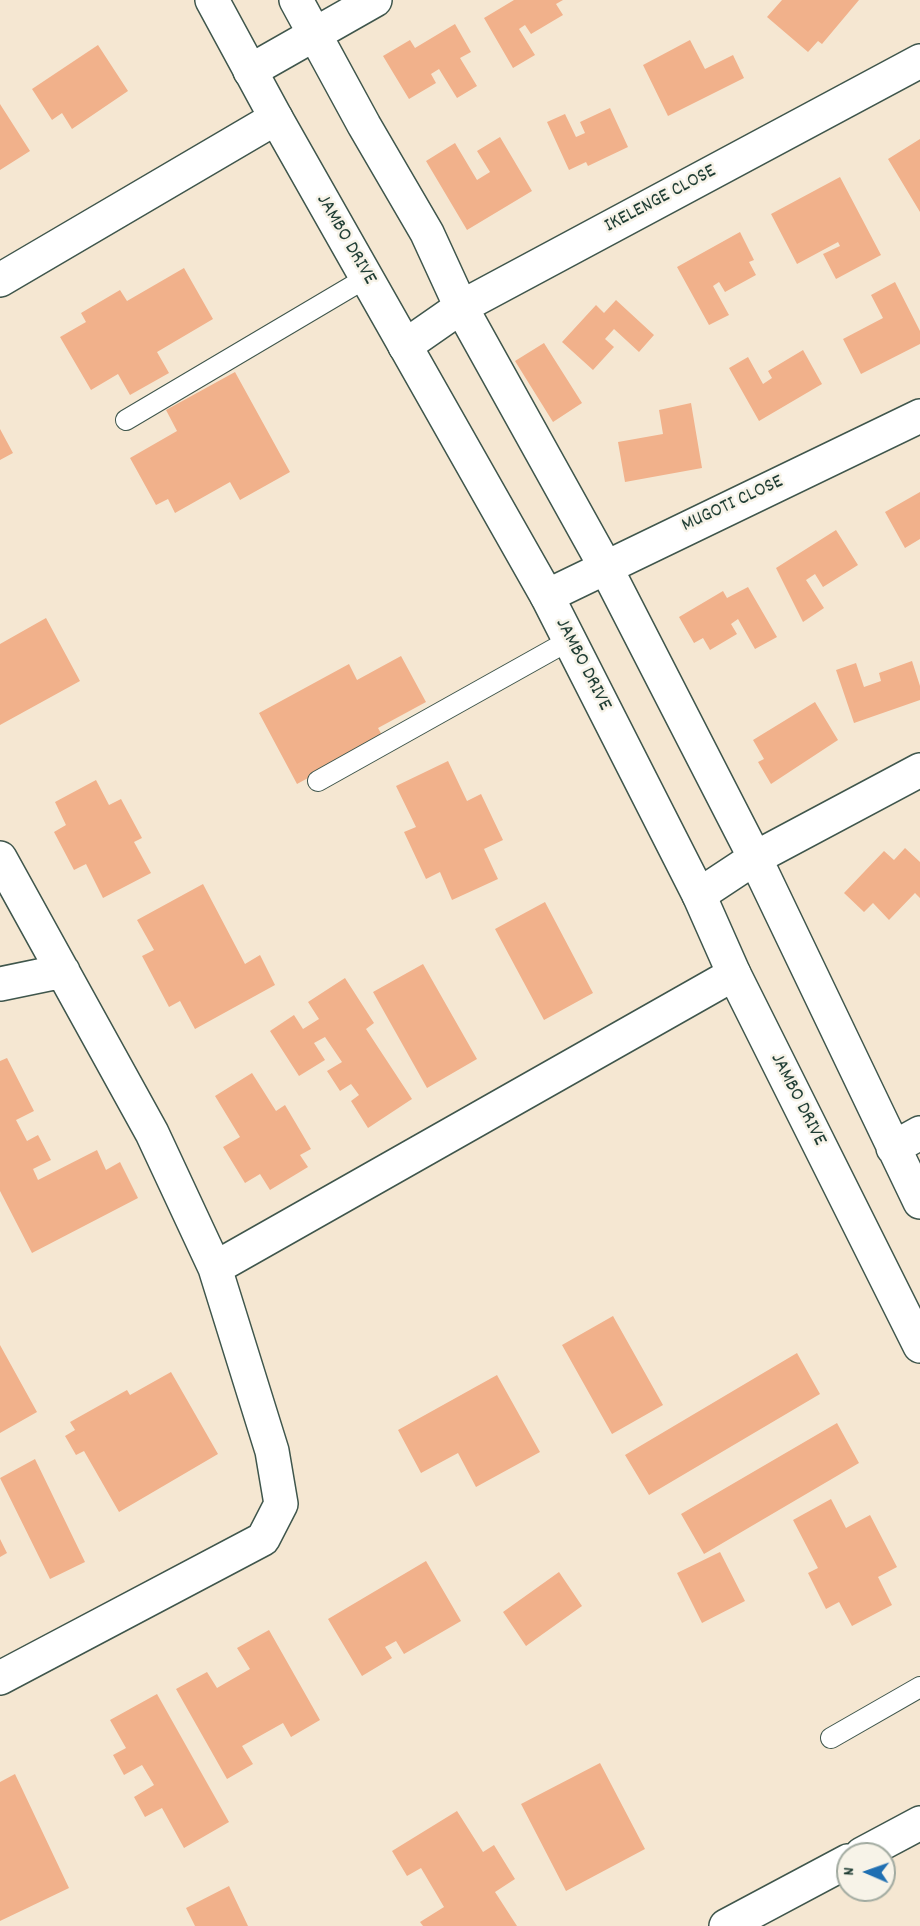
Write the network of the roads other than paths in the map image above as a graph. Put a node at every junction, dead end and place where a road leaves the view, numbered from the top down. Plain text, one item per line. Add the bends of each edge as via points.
1 (212, 0) edge
2 (296, 0) edge
3 (375, 0) edge
4 (316, 34) junction
5 (920, 61) edge
6 (250, 71) junction
7 (276, 118) junction
8 (366, 278) junction
9 (0, 280) edge
10 (461, 307) junction
11 (405, 345) junction
12 (920, 416) edge
13 (126, 420) dead end
14 (605, 566) junction
15 (547, 596) junction
16 (570, 640) junction
17 (920, 770) edge
18 (318, 782) dead end
19 (0, 858) edge
20 (755, 858) junction
21 (699, 895) junction
22 (63, 971) junction
23 (734, 974) junction
24 (0, 984) edge
25 (906, 1141) edge
26 (920, 1202) edge
27 (215, 1268) junction
28 (920, 1346) edge
29 (0, 1678) edge
30 (920, 1687) edge
31 (831, 1738) dead end
32 (920, 1823) edge
33 (884, 1842) edge
34 (836, 1867) edge
35 (726, 1926) edge

1 - 6 street, JAMBO DRIVE
2 - 4 street
3 - 4 street
4 - 6 street
4 - 10 street via 427,233
5 - 10 street, IKELENGE CLOSE
6 - 7 street, JAMBO DRIVE
7 - 8 street, JAMBO DRIVE
7 - 9 street
8 - 11 street, JAMBO DRIVE
8 - 13 lane
10 - 11 street, IKELENGE CLOSE
10 - 14 street
11 - 15 street, JAMBO DRIVE
12 - 14 street, MUGOTI CLOSE
14 - 15 street, MUGOTI CLOSE
14 - 20 street
15 - 16 street, JAMBO DRIVE
16 - 18 lane
16 - 21 street, JAMBO DRIVE
17 - 20 street
19 - 22 street
20 - 21 street
20 - 25 street
21 - 23 street, JAMBO DRIVE
22 - 24 street
22 - 27 street via 152,1133
23 - 27 street
23 - 28 street, JAMBO DRIVE
25 - 26 street
27 - 29 street via 274,1462 281,1504 263,1539
30 - 31 lane
32 - 33 street
34 - 35 street

